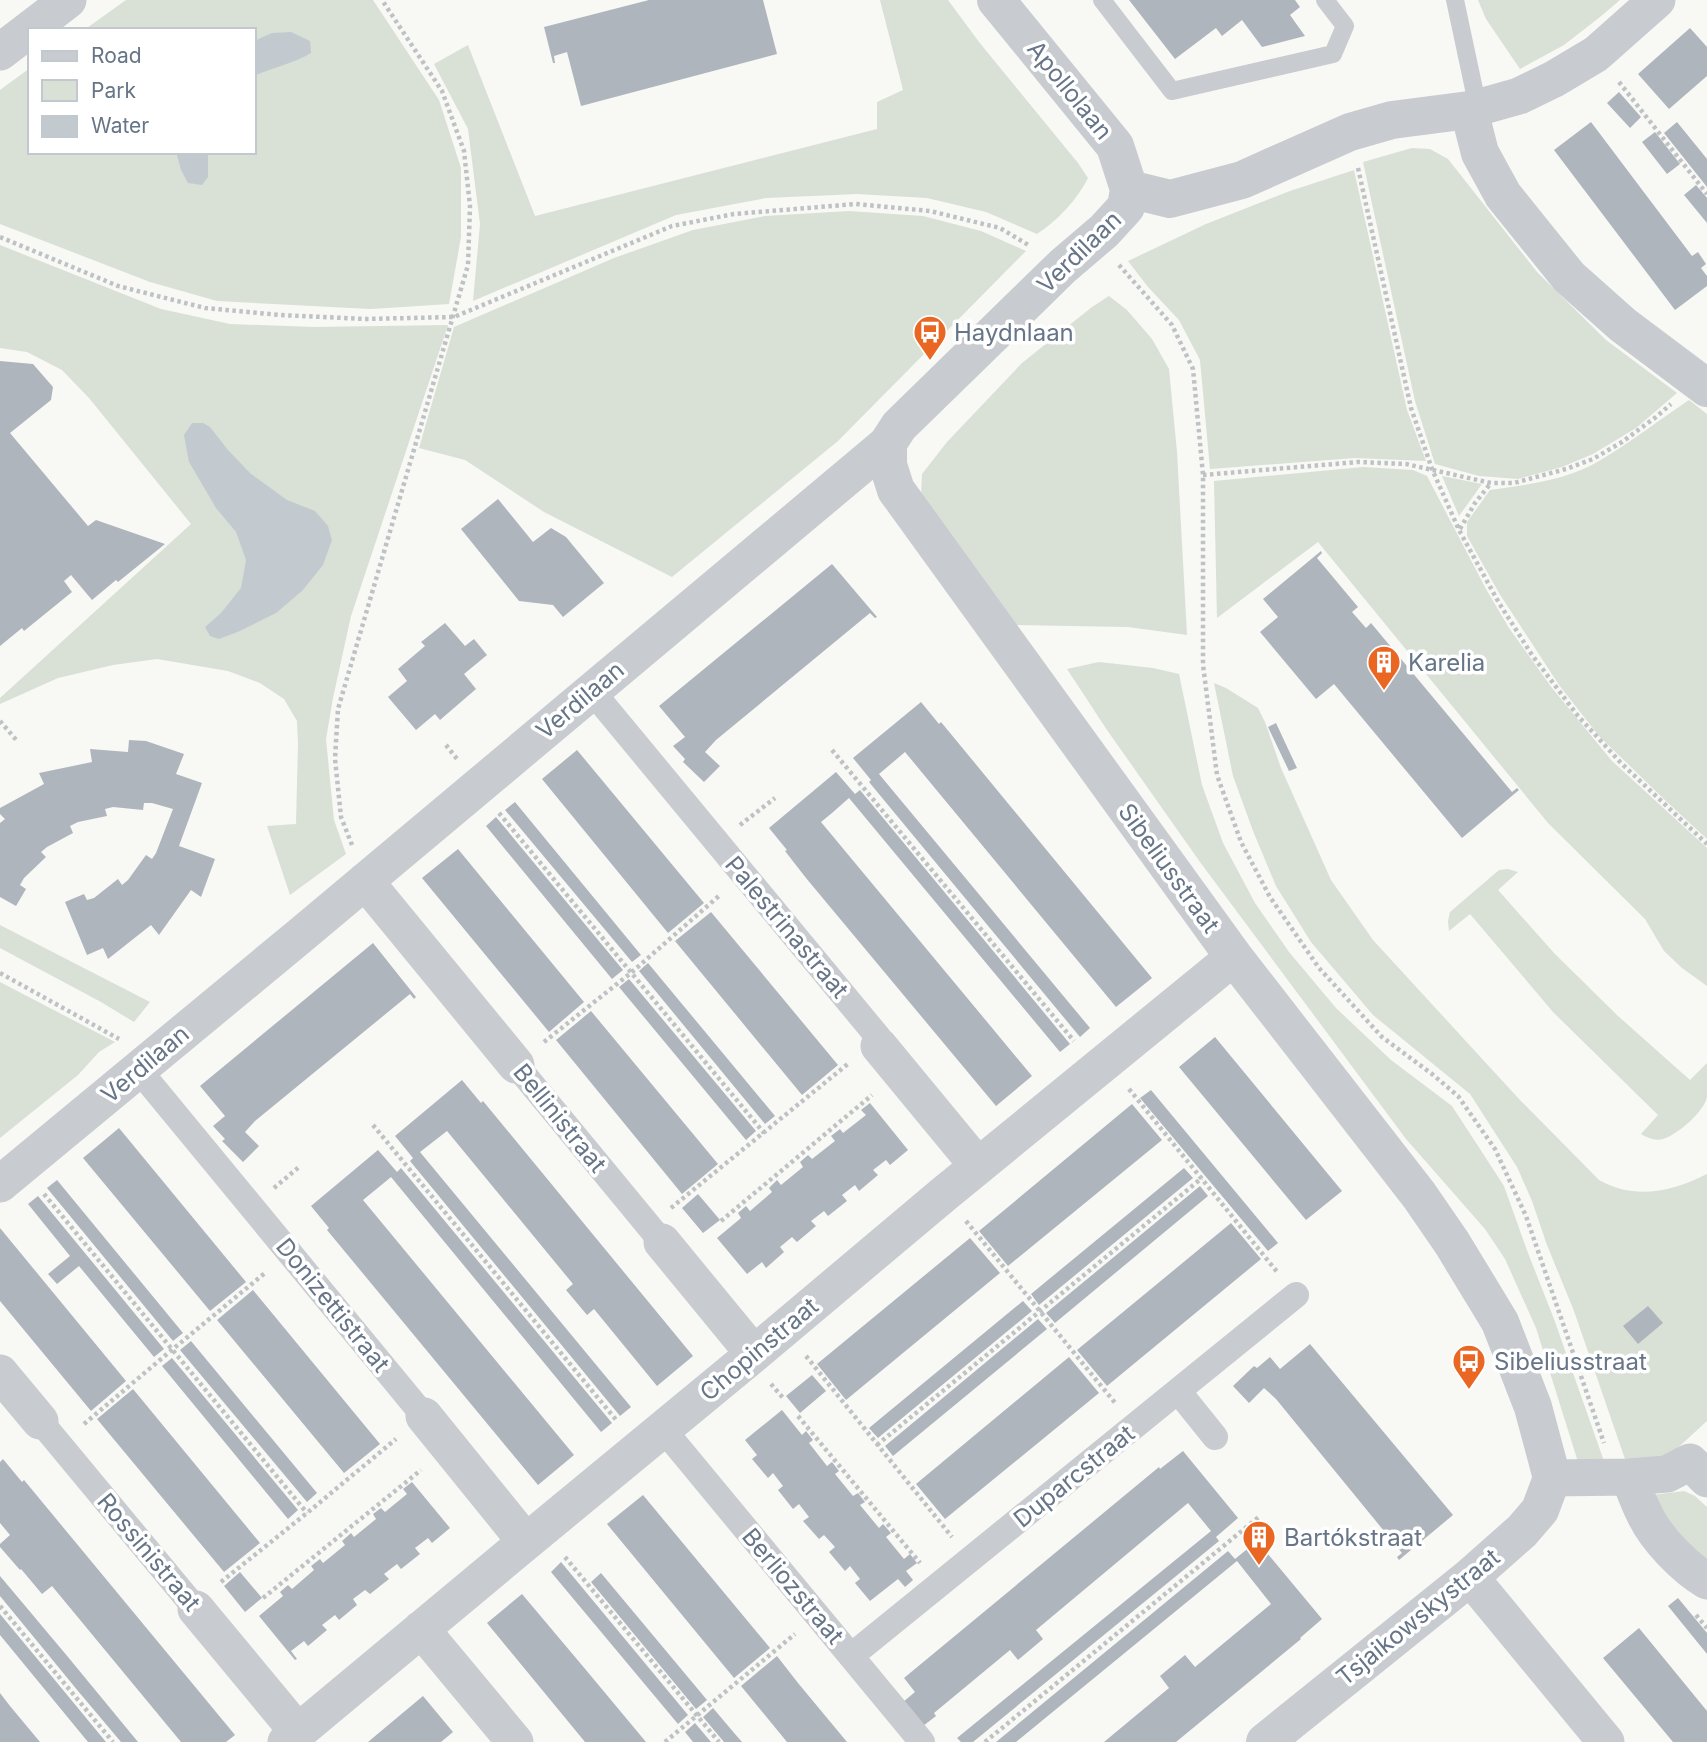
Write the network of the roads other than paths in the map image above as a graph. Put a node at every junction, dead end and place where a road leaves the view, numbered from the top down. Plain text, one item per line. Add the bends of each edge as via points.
1 (68, 0) edge
2 (996, 0) edge
3 (1102, 0) edge
4 (1325, 0) edge
5 (1455, 0) edge
6 (1657, 0) edge
7 (31, 28) edge
8 (28, 31) edge
9 (0, 52) edge
10 (1473, 109) junction
11 (1129, 189) junction
12 (1702, 384) edge
13 (888, 443) junction
14 (591, 690) junction
15 (365, 881) junction
16 (1234, 957) junction
17 (886, 1052) joint
18 (145, 1063) junction
19 (516, 1065) joint
20 (978, 1166) junction
21 (11, 1175) edge
22 (655, 1234) joint
23 (1296, 1295) road end
24 (754, 1354) junction
25 (0, 1373) edge
26 (1178, 1391) junction
27 (424, 1416) joint
28 (50, 1433) joint
29 (1215, 1437) dead end
30 (651, 1439) junction
31 (1701, 1462) edge
32 (1623, 1477) junction
33 (1552, 1478) junction
34 (534, 1535) junction
35 (1470, 1577) junction
36 (1707, 1581) edge
37 (194, 1606) joint
38 (421, 1629) junction
39 (851, 1656) junction
40 (292, 1737) edge
41 (515, 1742) edge
42 (922, 1742) edge
43 (1265, 1742) edge
44 (1606, 1742) edge

1 - 7 street
2 - 11 street, Apollolaan via 1115,146
3 - 4 lane via 1172,91 1333,54 1345,26
5 - 10 lane
6 - 10 street via 1596,54 1519,96
8 - 9 street
10 - 11 street via 1392,120 1350,132 1242,180 1170,199
10 - 12 street via 1480,153 1503,195 1569,277 1623,325
11 - 13 street, Verdilaan via 1126,206 1104,231 1063,266
13 - 14 street, Verdilaan
13 - 16 street, Sibeliusstraat via 888,465 896,490
14 - 15 street, Verdilaan
14 - 17 street, Palestrinastraat
15 - 18 street, Verdilaan
15 - 19 street, Bellinistraat
16 - 20 street, Chopinstraat
16 - 33 street, Sibeliusstraat via 1419,1195 1477,1283 1500,1322 1533,1407
17 - 20 street, Palestrinastraat
18 - 21 street, Verdilaan
18 - 27 street, Donizettistraat via 290,1253
19 - 22 street, Bellinistraat
20 - 24 street, Chopinstraat
22 - 24 street, Bellinistraat
23 - 26 street, Duparcstraat
24 - 30 street, Chopinstraat
25 - 28 street, Rossinistraat
26 - 29 street
26 - 39 street, Duparcstraat
27 - 34 street, Donizettistraat
28 - 37 street, Rossinistraat
30 - 34 street, Chopinstraat
30 - 39 street, Berliozstraat
31 - 32 street via 1667,1474
32 - 33 street
32 - 36 street via 1655,1532 1690,1570
33 - 35 street, Tsjaikowskystraat via 1540,1510
34 - 38 street, Chopinstraat
35 - 43 street, Tsjaikowskystraat
35 - 44 street
37 - 40 street, Rossinistraat
38 - 40 street, Chopinstraat
38 - 41 street
39 - 42 street, Berliozstraat

